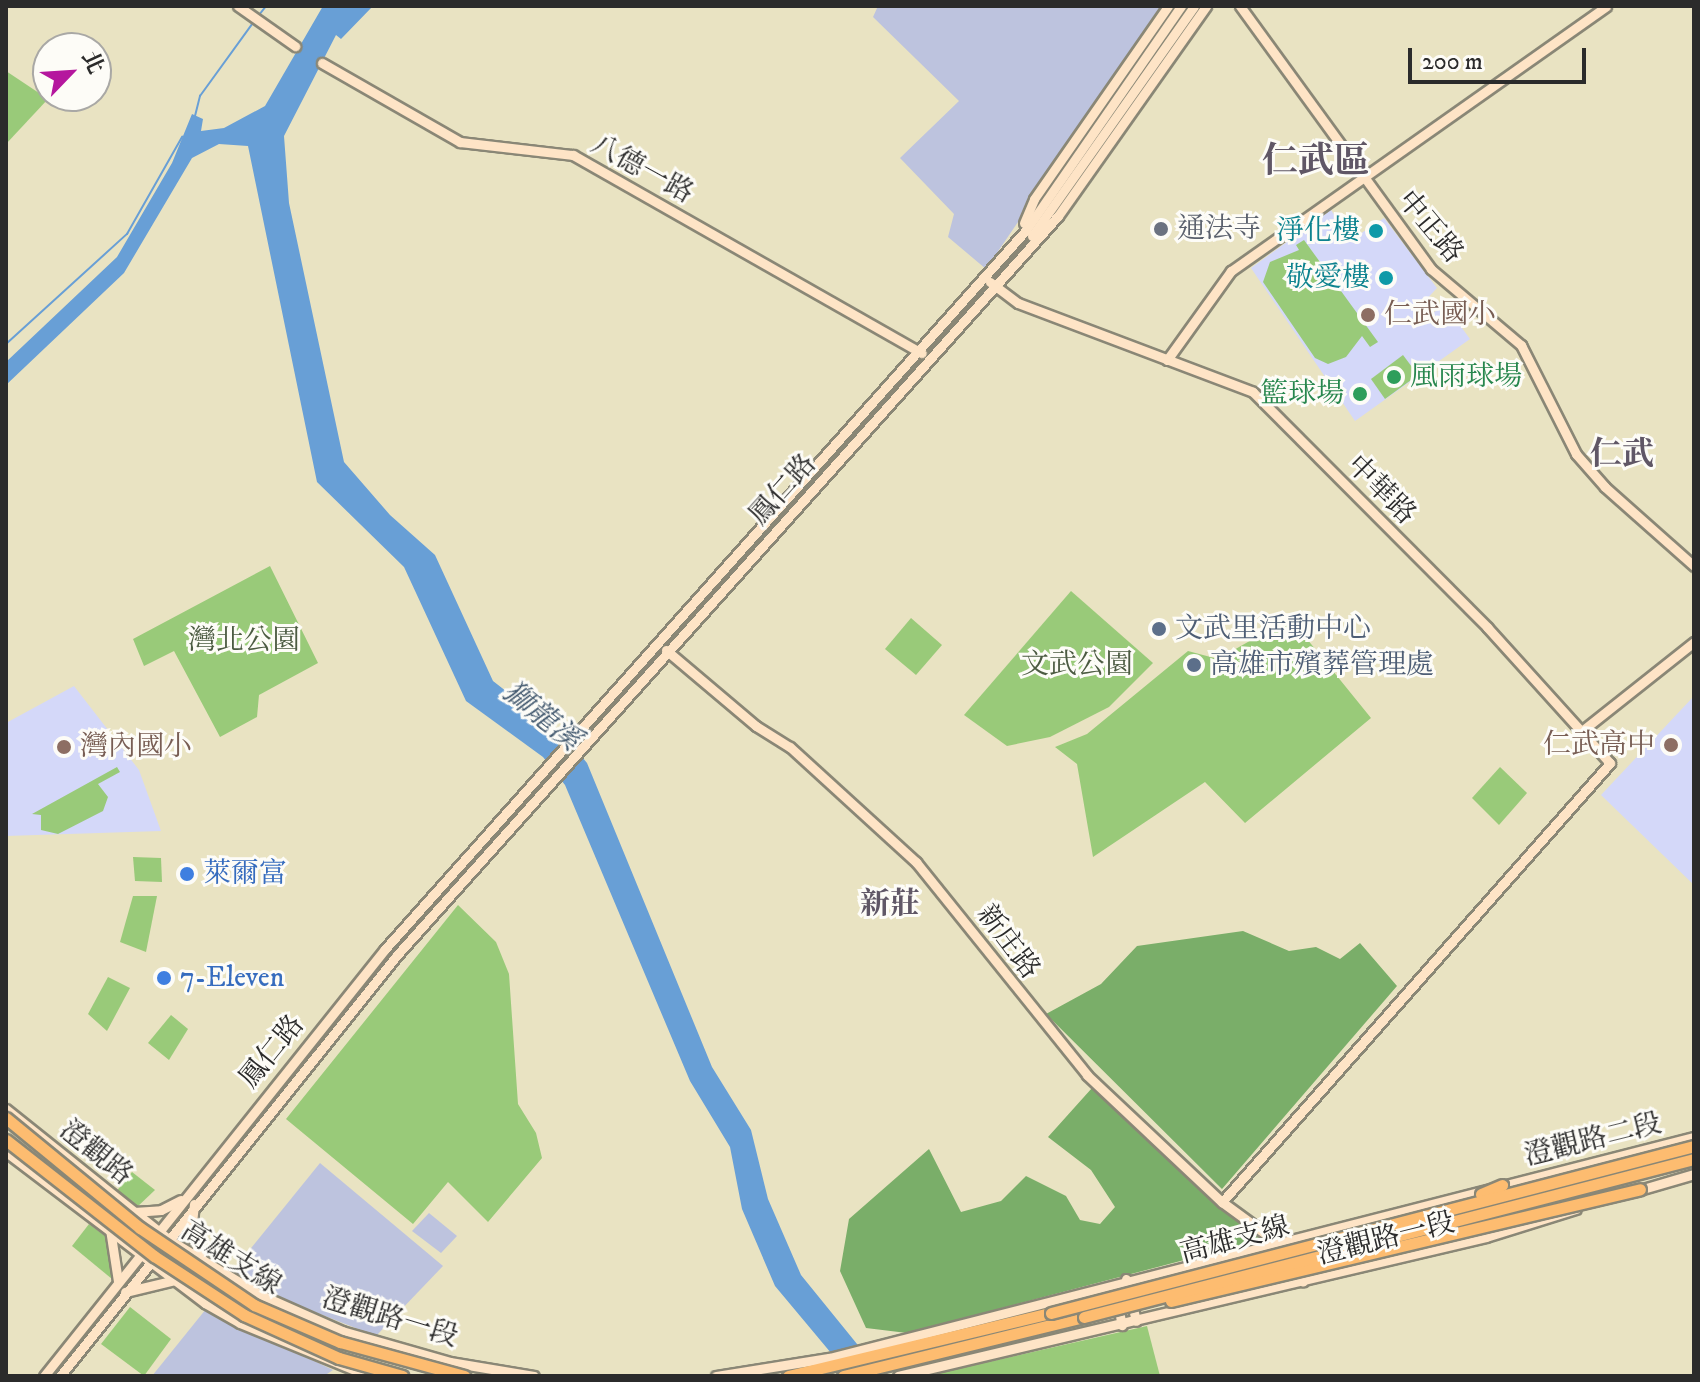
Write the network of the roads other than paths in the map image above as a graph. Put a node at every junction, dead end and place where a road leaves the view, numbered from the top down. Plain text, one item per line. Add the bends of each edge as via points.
1 (238, 6) edge
2 (1168, 6) edge
3 (1181, 6) edge
4 (1194, 6) edge
5 (1206, 6) edge
6 (1240, 6) edge
7 (1606, 6) edge
8 (295, 46) dead end
9 (322, 63) dead end
10 (1362, 177) junction
11 (1066, 180) junction
12 (988, 281) junction
13 (924, 354) junction
14 (1167, 360) junction
15 (1694, 566) edge
16 (1694, 642) edge
17 (660, 645) junction
18 (669, 653) junction
19 (1583, 730) junction
20 (6, 1109) edge
21 (6, 1118) edge
22 (1694, 1137) edge
23 (6, 1140) edge
24 (1694, 1146) edge
25 (6, 1152) edge
26 (1694, 1159) edge
27 (27, 1170) junction
28 (1694, 1174) edge
29 (1502, 1185) junction
30 (1640, 1189) junction
31 (190, 1199) junction
32 (1222, 1202) junction
33 (134, 1212) junction
34 (110, 1229) junction
35 (159, 1231) junction
36 (1277, 1241) junction
37 (163, 1245) junction
38 (145, 1248) junction
39 (150, 1260) junction
40 (203, 1262) junction
41 (1326, 1276) junction
42 (1126, 1279) junction
43 (177, 1280) junction
44 (118, 1281) junction
45 (1303, 1282) junction
46 (1113, 1283) junction
47 (125, 1292) junction
48 (286, 1306) junction
49 (1051, 1313) junction
50 (1084, 1317) junction
51 (1136, 1321) junction
52 (1122, 1325) junction
53 (44, 1376) edge
54 (60, 1376) edge
55 (369, 1376) edge
56 (402, 1376) edge
57 (464, 1376) edge
58 (534, 1376) edge
59 (716, 1376) edge
60 (788, 1376) edge
61 (843, 1376) edge
62 (898, 1376) edge

1 - 8 street
2 - 11 street, 鳳仁路
3 - 11 street, 鳳仁路
4 - 11 street, 鳳仁路
5 - 11 street, 鳳仁路
6 - 10 street, 中正路
7 - 10 street
9 - 13 street, 八德一路 via 460,142 573,155
10 - 14 street via 1231,271
10 - 15 street, 中正路 via 1431,269 1521,345 1576,454
11 - 12 street, 鳳仁路
11 - 12 street, 鳳仁路 via 1015,258
12 - 13 street, 鳳仁路
12 - 14 street, 中華路 via 1018,303
13 - 17 street, 鳳仁路
13 - 18 street, 鳳仁路
14 - 19 street, 中華路 via 1253,392
16 - 19 street
17 - 18 street, 新庄路
17 - 31 street, 鳳仁路 via 385,949
18 - 31 street, 鳳仁路 via 397,955
18 - 32 street, 新庄路 via 756,726 790,747 916,862 1061,1047
19 - 32 street, 中華路 via 1610,763
20 - 33 street, 澄觀路
21 - 57 highway, 高雄支線, bridge via 140,1228 254,1305 340,1342
22 - 29 street, 澄觀路二段
23 - 56 highway, 高雄支線, bridge via 154,1256 244,1315 339,1358
24 - 49 highway, 高雄支線, bridge
25 - 27 street, 澄觀路
26 - 50 highway, 高雄支線, bridge
27 - 34 street, 澄觀路
27 - 38 street via 58,1170
28 - 30 street, 澄觀路一段
29 - 36 street, 澄觀路一段
29 - 49 highway, bridge via 1093,1296
30 - 41 street, 澄觀路一段 via 1486,1237
30 - 50 highway, bridge
31 - 33 street via 161,1210
31 - 35 street, 鳳仁路
31 - 37 street, 鳳仁路
31 - 40 street via 191,1231
32 - 36 street, 新庄路
33 - 35 street, 澄觀路
34 - 38 street, 澄觀路
34 - 44 street
35 - 37 street, 澄觀路一段
35 - 38 street, 鳳仁路
36 - 41 street
36 - 42 street, 澄觀路一段
36 - 45 street, 新庄路
37 - 38 street
37 - 39 street, 鳳仁路
37 - 40 street, 澄觀路一段
37 - 48 street via 257,1313
38 - 39 street, 澄觀路
38 - 44 street, 鳳仁路
39 - 43 street, 澄觀路一段
39 - 47 street, 鳳仁路
40 - 48 street, 澄觀路一段
41 - 45 street, 澄觀路一段
42 - 46 street, 澄觀路一段
42 - 51 street
43 - 47 street
43 - 55 street, 澄觀路一段 via 240,1323
44 - 53 street, 鳳仁路
45 - 51 street, 澄觀路一段
46 - 52 street
46 - 59 street, 澄觀路一段 via 829,1358
47 - 54 street, 鳳仁路
48 - 58 street, 澄觀路一段 via 342,1331 435,1358
49 - 60 highway, 高雄支線
50 - 61 highway, 高雄支線
51 - 52 street, 澄觀路一段
52 - 62 street, 澄觀路一段

